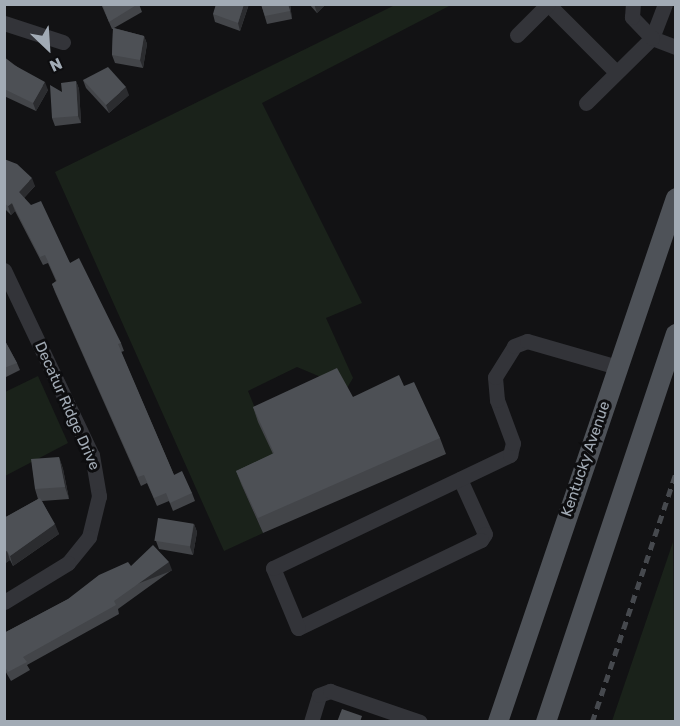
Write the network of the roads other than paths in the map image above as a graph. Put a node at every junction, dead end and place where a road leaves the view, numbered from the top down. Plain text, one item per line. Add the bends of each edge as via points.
1 (548, 4) edge
2 (633, 4) edge
3 (664, 4) edge
4 (4, 22) edge
5 (517, 35) dead end
6 (652, 38) junction
7 (63, 42) dead end
8 (675, 47) edge
9 (616, 72) junction
10 (586, 103) dead end
11 (675, 198) edge
12 (4, 270) edge
13 (675, 334) edge
14 (617, 367) junction
15 (460, 479) junction
16 (4, 602) edge
17 (418, 721) edge
18 (310, 722) edge
19 (498, 722) edge
20 (546, 722) edge

1 - 5 street
1 - 9 street
2 - 6 street via 632,17
3 - 6 street
4 - 7 street
6 - 8 street
6 - 9 street
9 - 10 street
11 - 14 main road, Kentucky Avenue
12 - 16 street, Decatur Ridge Drive via 97,470 96,517 83,545 57,572
13 - 20 main road
14 - 15 street via 527,340 514,346 495,377 497,400 513,443 510,455
14 - 19 main road, Kentucky Avenue
15 - 15 street via 273,568 298,628 481,540 485,534
17 - 18 street via 330,691 319,695

